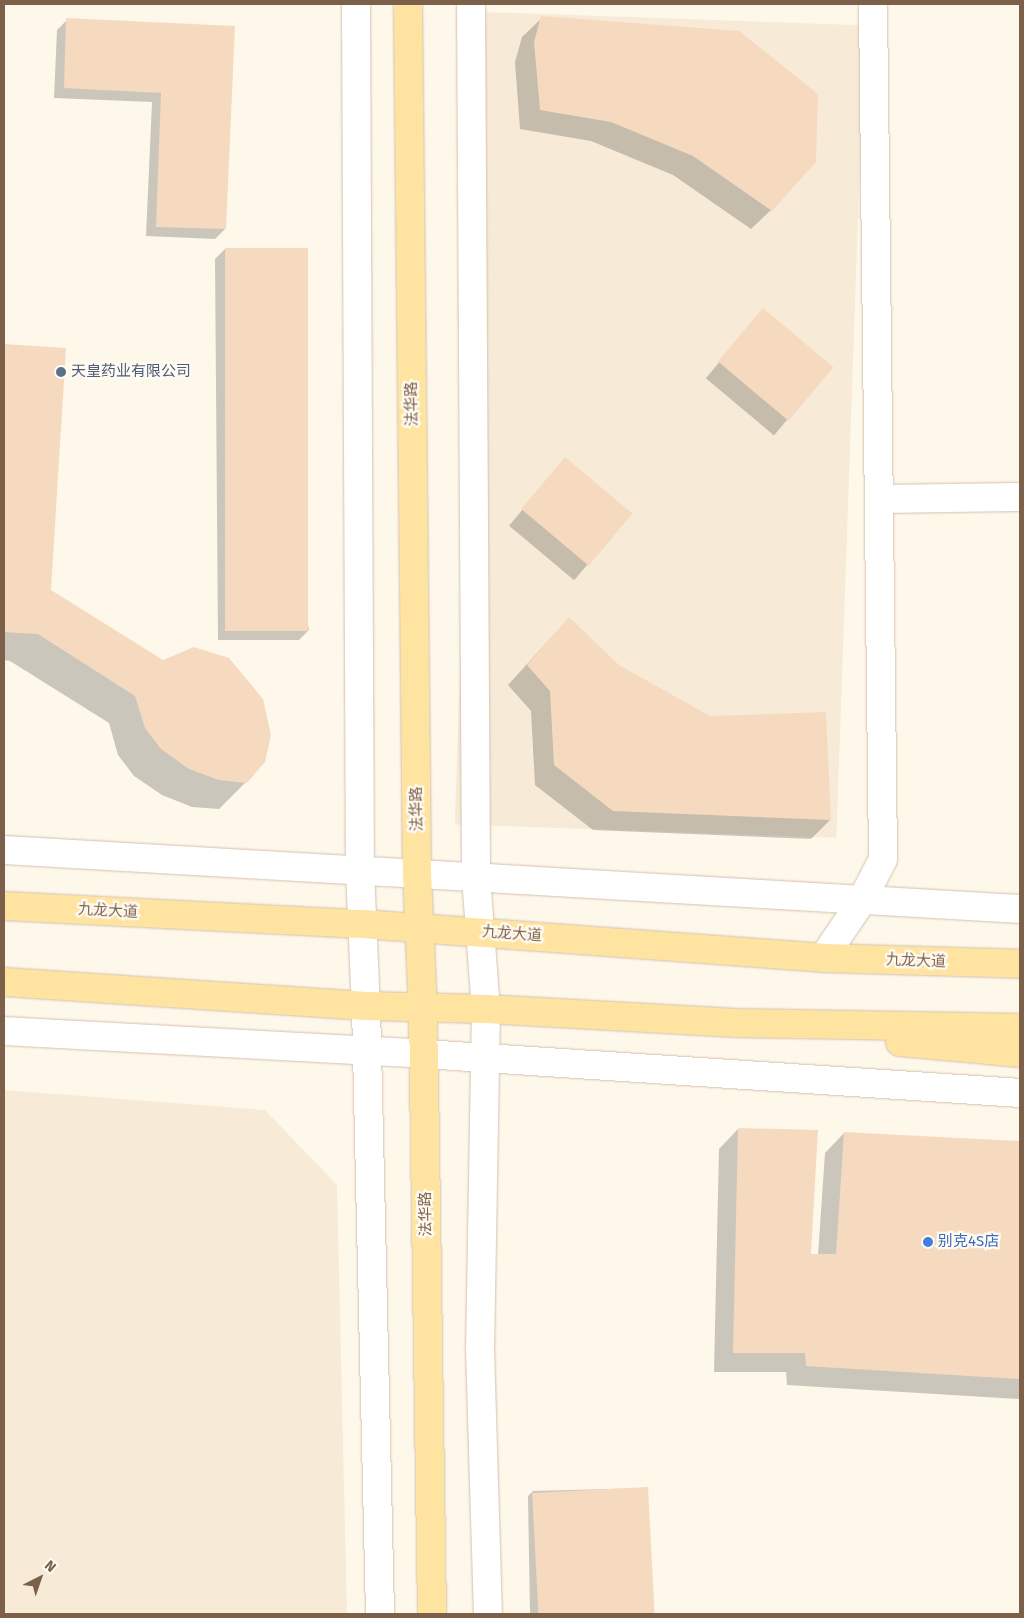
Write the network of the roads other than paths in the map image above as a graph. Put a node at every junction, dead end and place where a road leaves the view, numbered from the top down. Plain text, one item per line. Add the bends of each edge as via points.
1 (356, 4) edge
2 (408, 4) edge
3 (471, 4) edge
4 (873, 4) edge
5 (1020, 497) edge
6 (880, 499) junction
7 (4, 850) edge
8 (360, 871) junction
9 (417, 873) junction
10 (476, 877) junction
11 (861, 902) junction
12 (4, 906) edge
13 (1020, 909) edge
14 (362, 924) junction
15 (420, 928) junction
16 (481, 932) junction
17 (822, 958) junction
18 (1020, 964) edge
19 (1020, 979) edge
20 (4, 982) edge
21 (366, 1006) junction
22 (423, 1009) junction
23 (486, 1009) junction
24 (738, 1023) junction
25 (1020, 1028) edge
26 (4, 1031) edge
27 (368, 1051) junction
28 (1020, 1053) edge
29 (424, 1054) junction
30 (485, 1058) junction
31 (1020, 1093) edge
32 (380, 1614) edge
33 (432, 1614) edge
34 (488, 1614) edge

1 - 8 street
2 - 9 main road, 法华路
3 - 10 street
4 - 6 street
5 - 6 street
6 - 11 street via 883,859
7 - 8 street
8 - 9 street
8 - 14 street
9 - 10 street
9 - 15 main road, 法华路
10 - 11 street
10 - 16 street
11 - 13 street
11 - 17 street
12 - 14 main road, 九龙大道
14 - 15 main road, 九龙大道
14 - 21 street
15 - 16 main road, 九龙大道
15 - 22 main road, 法华路
16 - 17 main road, 九龙大道
16 - 23 street
17 - 18 main road, 九龙大道
17 - 19 main road
20 - 21 main road
21 - 22 main road
21 - 27 street
22 - 23 main road
22 - 29 main road, 法华路
23 - 24 main road
23 - 30 street
24 - 25 main road
24 - 28 main road
26 - 27 street
27 - 29 street
27 - 32 street
29 - 30 street
29 - 33 main road, 法华路
30 - 31 street
30 - 34 street via 480,1348

